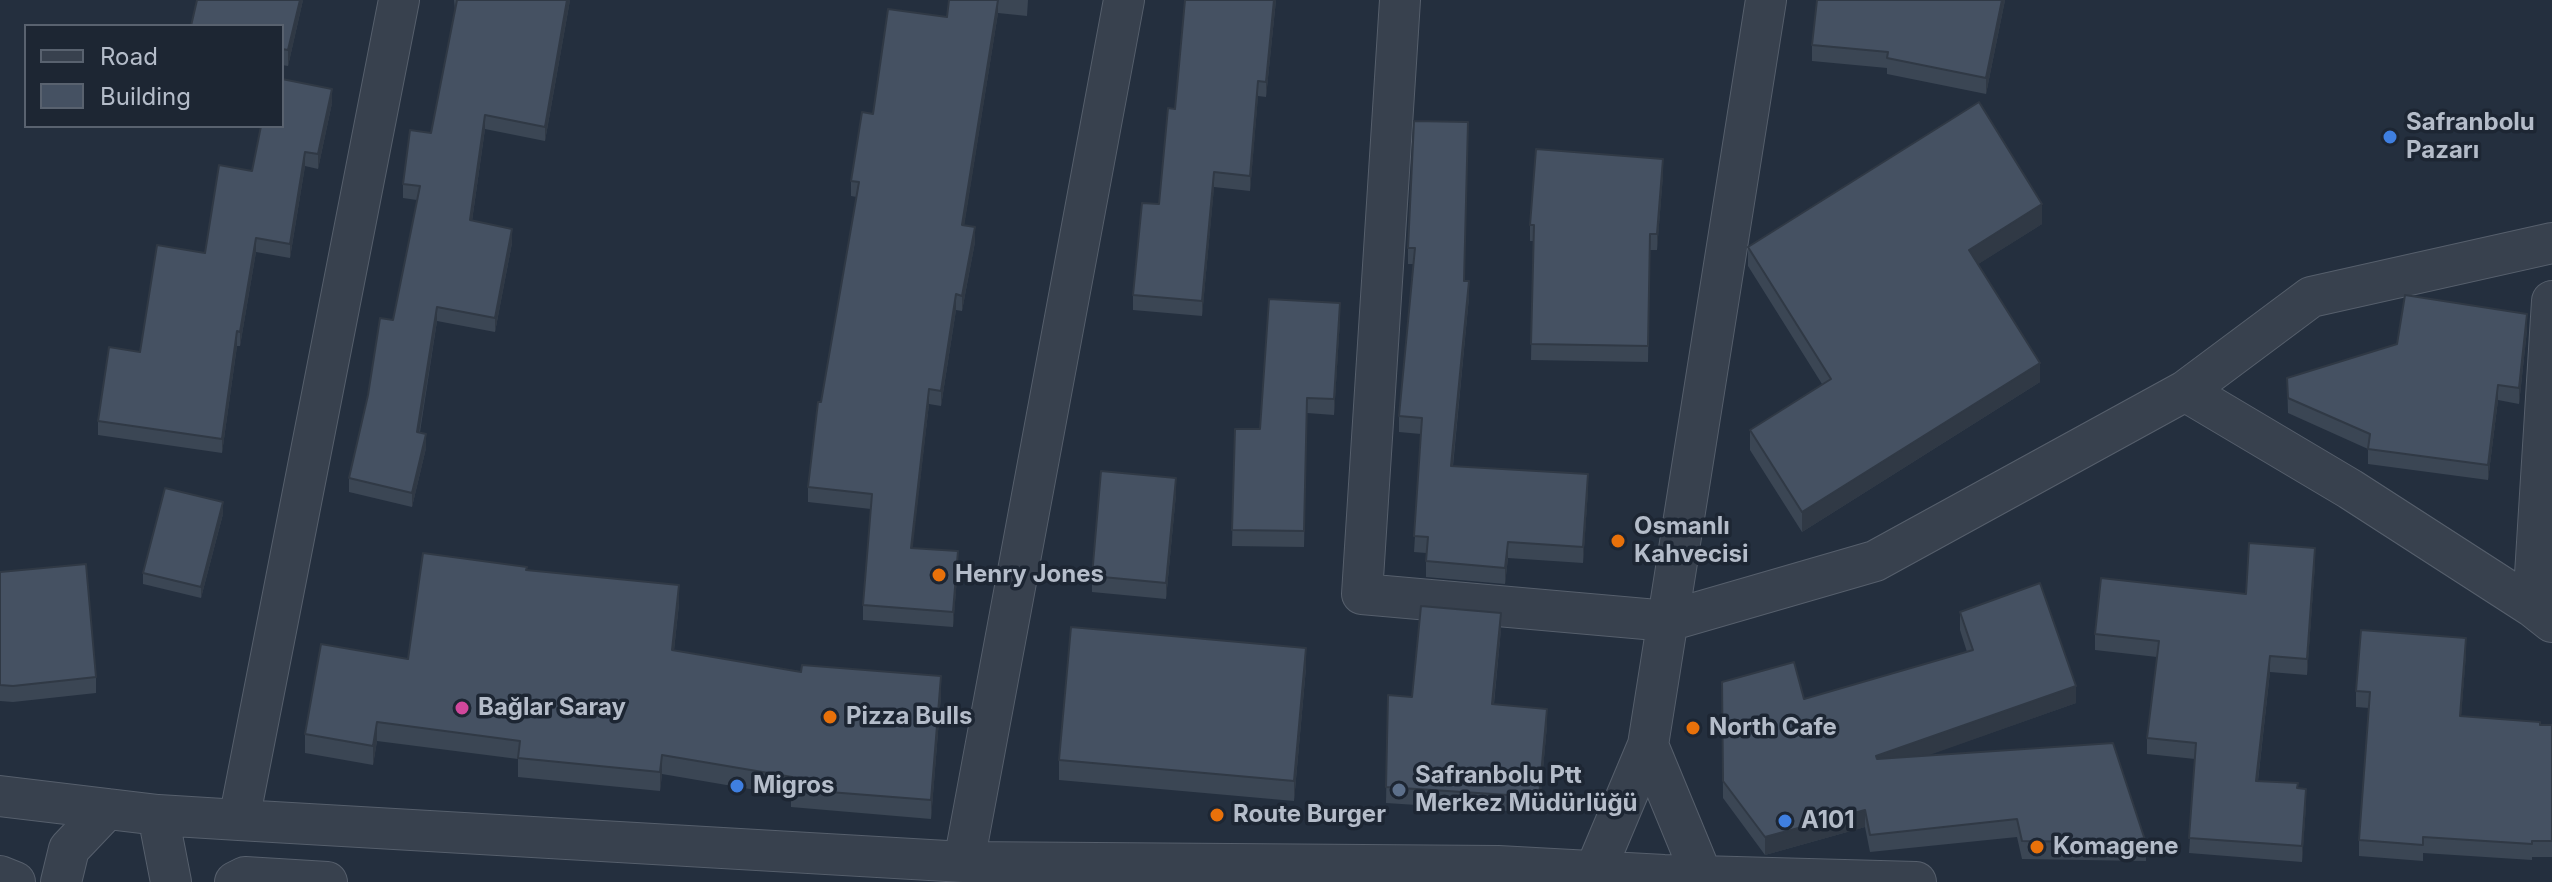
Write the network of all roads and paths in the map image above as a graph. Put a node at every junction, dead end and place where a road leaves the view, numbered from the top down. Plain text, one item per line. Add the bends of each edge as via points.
1 (399, 0) edge
2 (1124, 0) edge
3 (1400, 0) edge
4 (1766, 0) edge
5 (2552, 243) edge
6 (2552, 301) edge
7 (2185, 391) junction
8 (2543, 615) edge
9 (1668, 621) junction
10 (1648, 745) junction
11 (0, 796) edge
12 (107, 809) junction
13 (158, 815) junction
14 (239, 820) junction
15 (964, 862) junction
16 (0, 876) edge
17 (1597, 876) edge
18 (1701, 879) edge
19 (15, 882) edge
20 (61, 882) edge
21 (171, 882) edge
22 (235, 882) edge
23 (327, 882) edge
24 (1916, 882) edge

1 - 14 street
2 - 15 street
3 - 9 street via 1362,594
4 - 9 street
5 - 7 street via 2311,297
6 - 8 street
7 - 8 street via 2350,489
7 - 9 street via 1875,561
9 - 10 street
10 - 17 street
10 - 18 street
11 - 12 street
12 - 13 street
12 - 20 street via 69,849
13 - 14 street
13 - 21 street
14 - 15 street
15 - 17 street via 1498,866
16 - 19 street
17 - 18 street
18 - 24 street
22 - 23 street via 245,877

